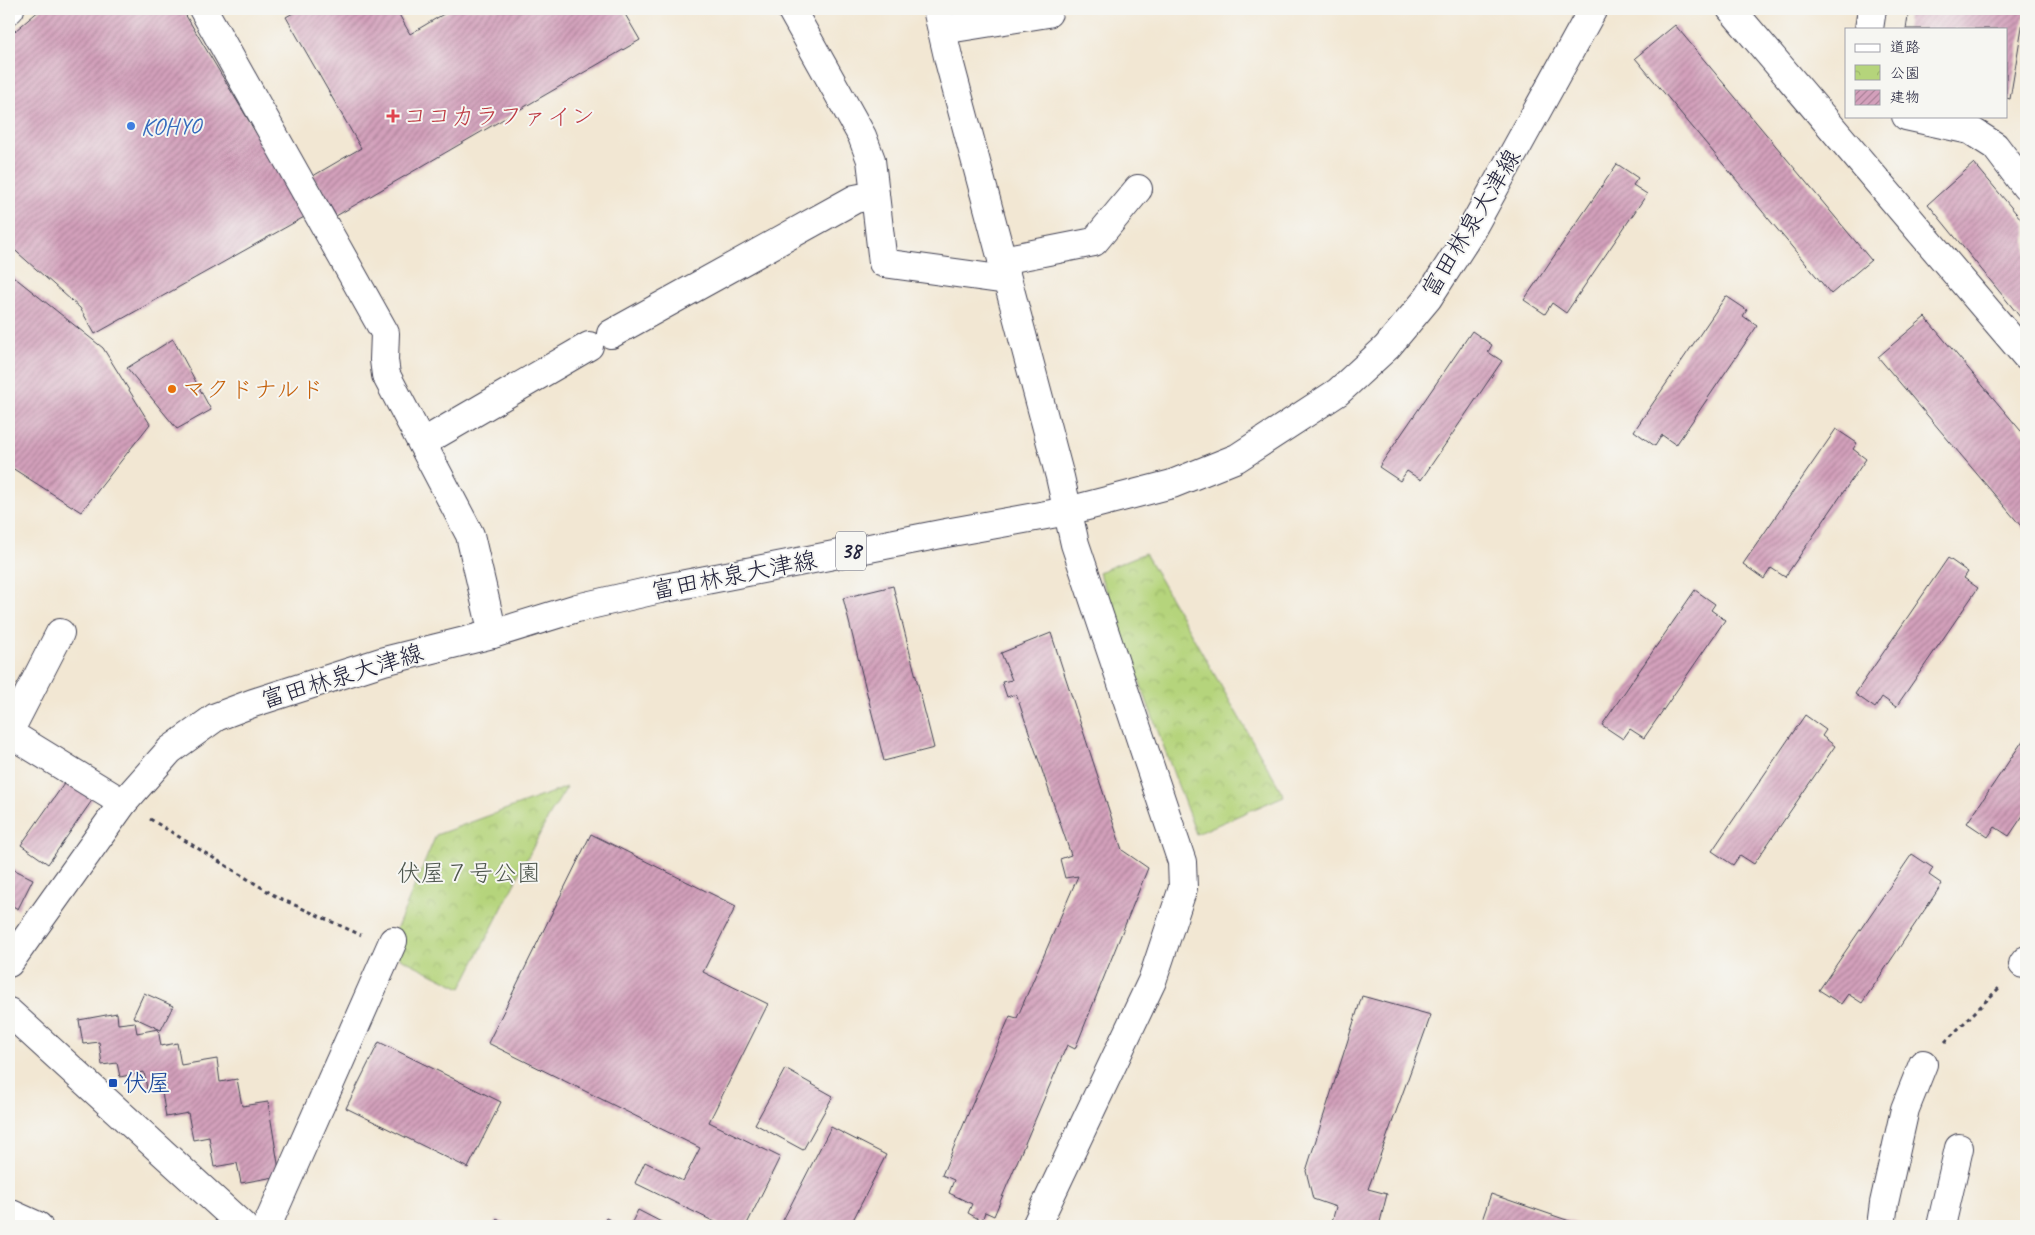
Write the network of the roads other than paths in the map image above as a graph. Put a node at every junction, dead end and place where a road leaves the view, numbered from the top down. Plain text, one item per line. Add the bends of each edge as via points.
1 (203, 9) edge
2 (791, 9) edge
3 (1593, 9) edge
4 (1730, 9) edge
5 (1872, 9) edge
6 (1048, 13) dead end
7 (939, 20) edge
8 (1869, 28) edge
9 (1915, 118) edge
10 (2026, 187) edge
11 (1138, 189) dead end
12 (875, 196) junction
13 (1005, 270) junction
14 (2026, 356) edge
15 (422, 443) junction
16 (1068, 511) junction
17 (60, 633) dead end
18 (493, 634) junction
19 (9, 732) edge
20 (123, 803) junction
21 (393, 941) road end
22 (9, 963) edge
23 (9, 1012) edge
24 (1923, 1064) road end
25 (1959, 1148) dead end
26 (9, 1213) edge
27 (38, 1226) edge
28 (243, 1226) edge
29 (267, 1226) edge
30 (1036, 1226) edge
31 (1881, 1226) edge
32 (1942, 1226) edge

1 - 15 street via 385,333 386,375
2 - 12 street via 862,136 871,160
3 - 16 street, 富田林泉大津線 / 38 via 1455,258 1428,298 1387,347 1338,392 1237,458 1172,484
4 - 14 street
5 - 8 street
6 - 7 street
7 - 13 street
9 - 10 street via 1970,130 1995,146
11 - 13 street via 1094,242
12 - 13 street via 884,263
12 - 15 street via 856,199 600,340
13 - 16 street
15 - 18 street via 470,535
16 - 18 street, 富田林泉大津線 / 38 via 660,589 577,608
16 - 30 street via 1075,544 1182,862 1182,888 1152,981
17 - 19 street
18 - 20 street, 富田林泉大津線 / 38 via 384,662 216,717 170,750
19 - 20 street
20 - 22 street, 富田林泉大津線 / 38
21 - 29 street
23 - 28 street
24 - 31 street via 1905,1109
25 - 32 street
26 - 27 street

